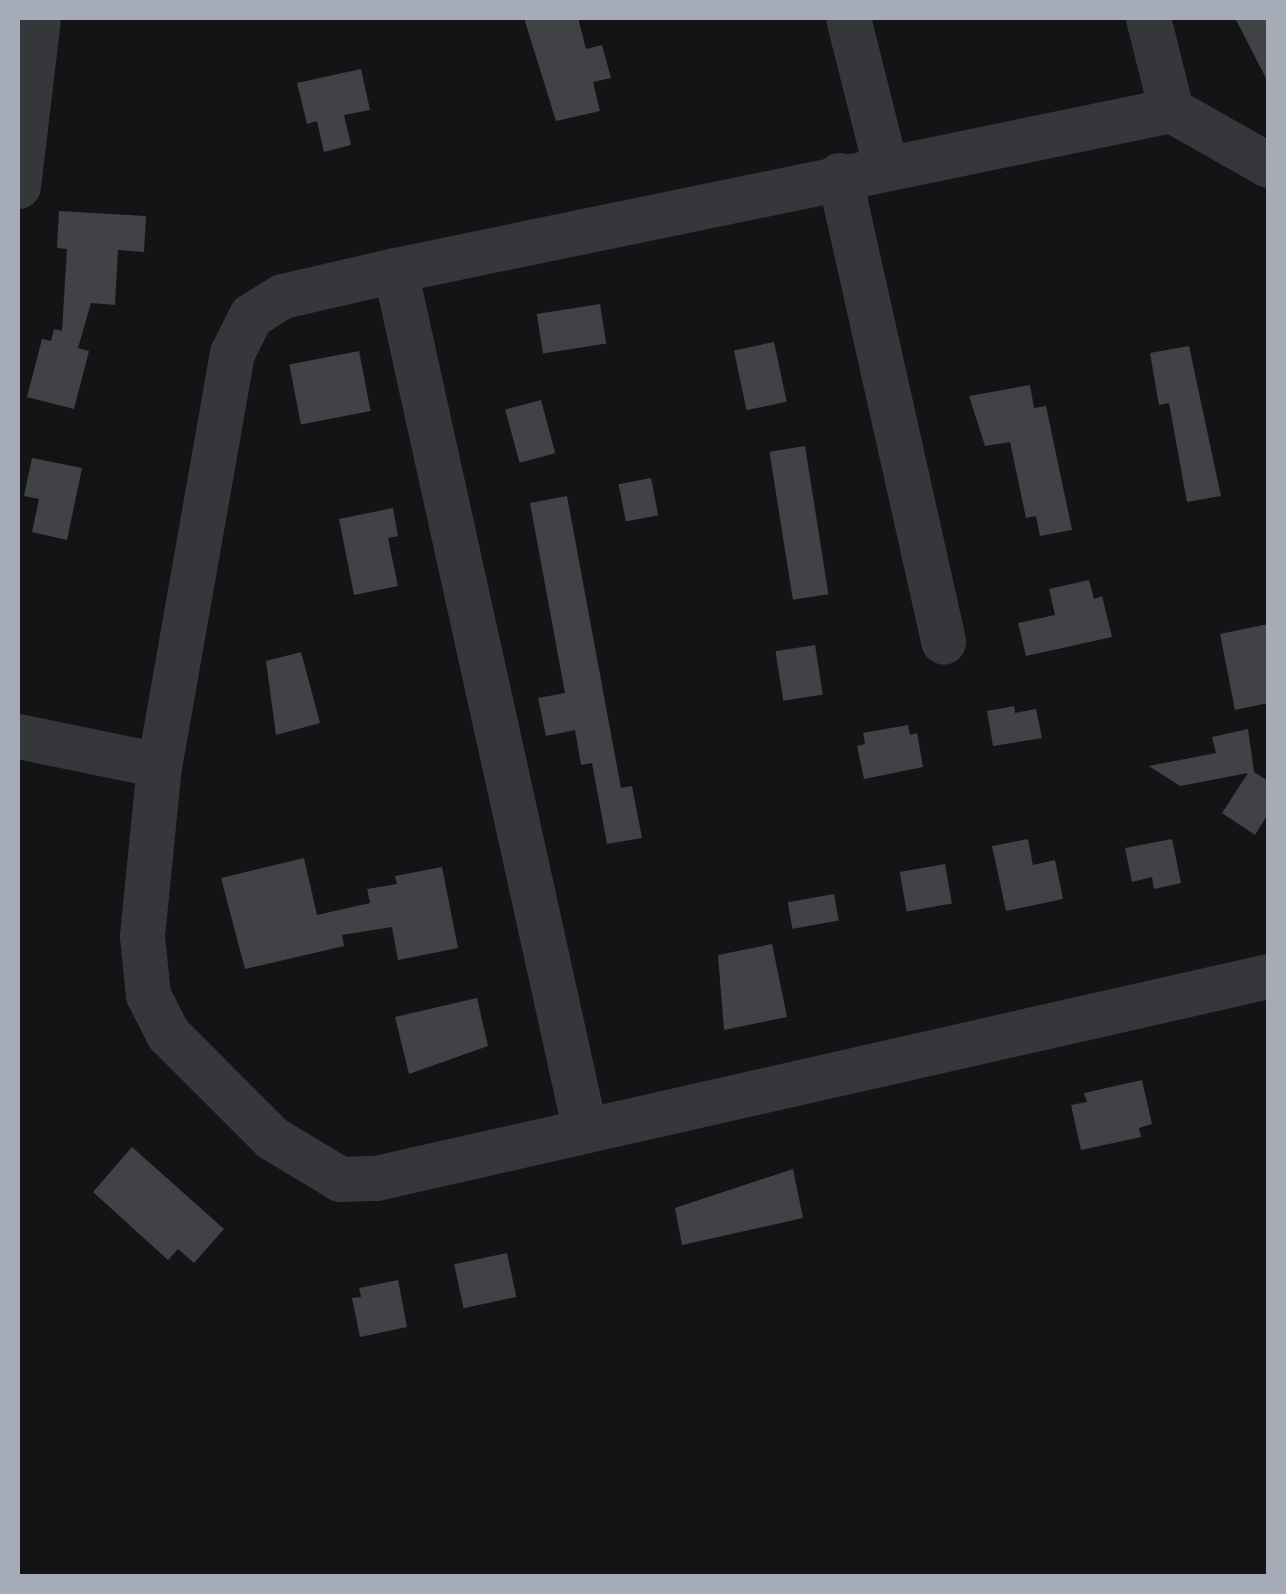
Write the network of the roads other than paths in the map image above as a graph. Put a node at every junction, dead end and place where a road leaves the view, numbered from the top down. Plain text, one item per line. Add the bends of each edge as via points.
1 (38, 18) edge
2 (848, 18) edge
3 (1148, 18) edge
4 (1171, 110) junction
5 (885, 166) junction
6 (1268, 166) edge
7 (839, 175) junction
8 (18, 186) edge
9 (395, 270) junction
10 (942, 642) dead end
11 (18, 736) edge
12 (159, 765) junction
13 (1268, 976) edge
14 (584, 1126) junction

1 - 8 street
2 - 5 street
3 - 4 street
4 - 5 street
4 - 6 street
5 - 7 street
7 - 9 street
7 - 10 street
9 - 12 street via 282,296 251,315 232,353
9 - 14 street
11 - 12 street
12 - 14 street via 142,936 148,995 168,1034 272,1138 340,1180 376,1178
13 - 14 street

